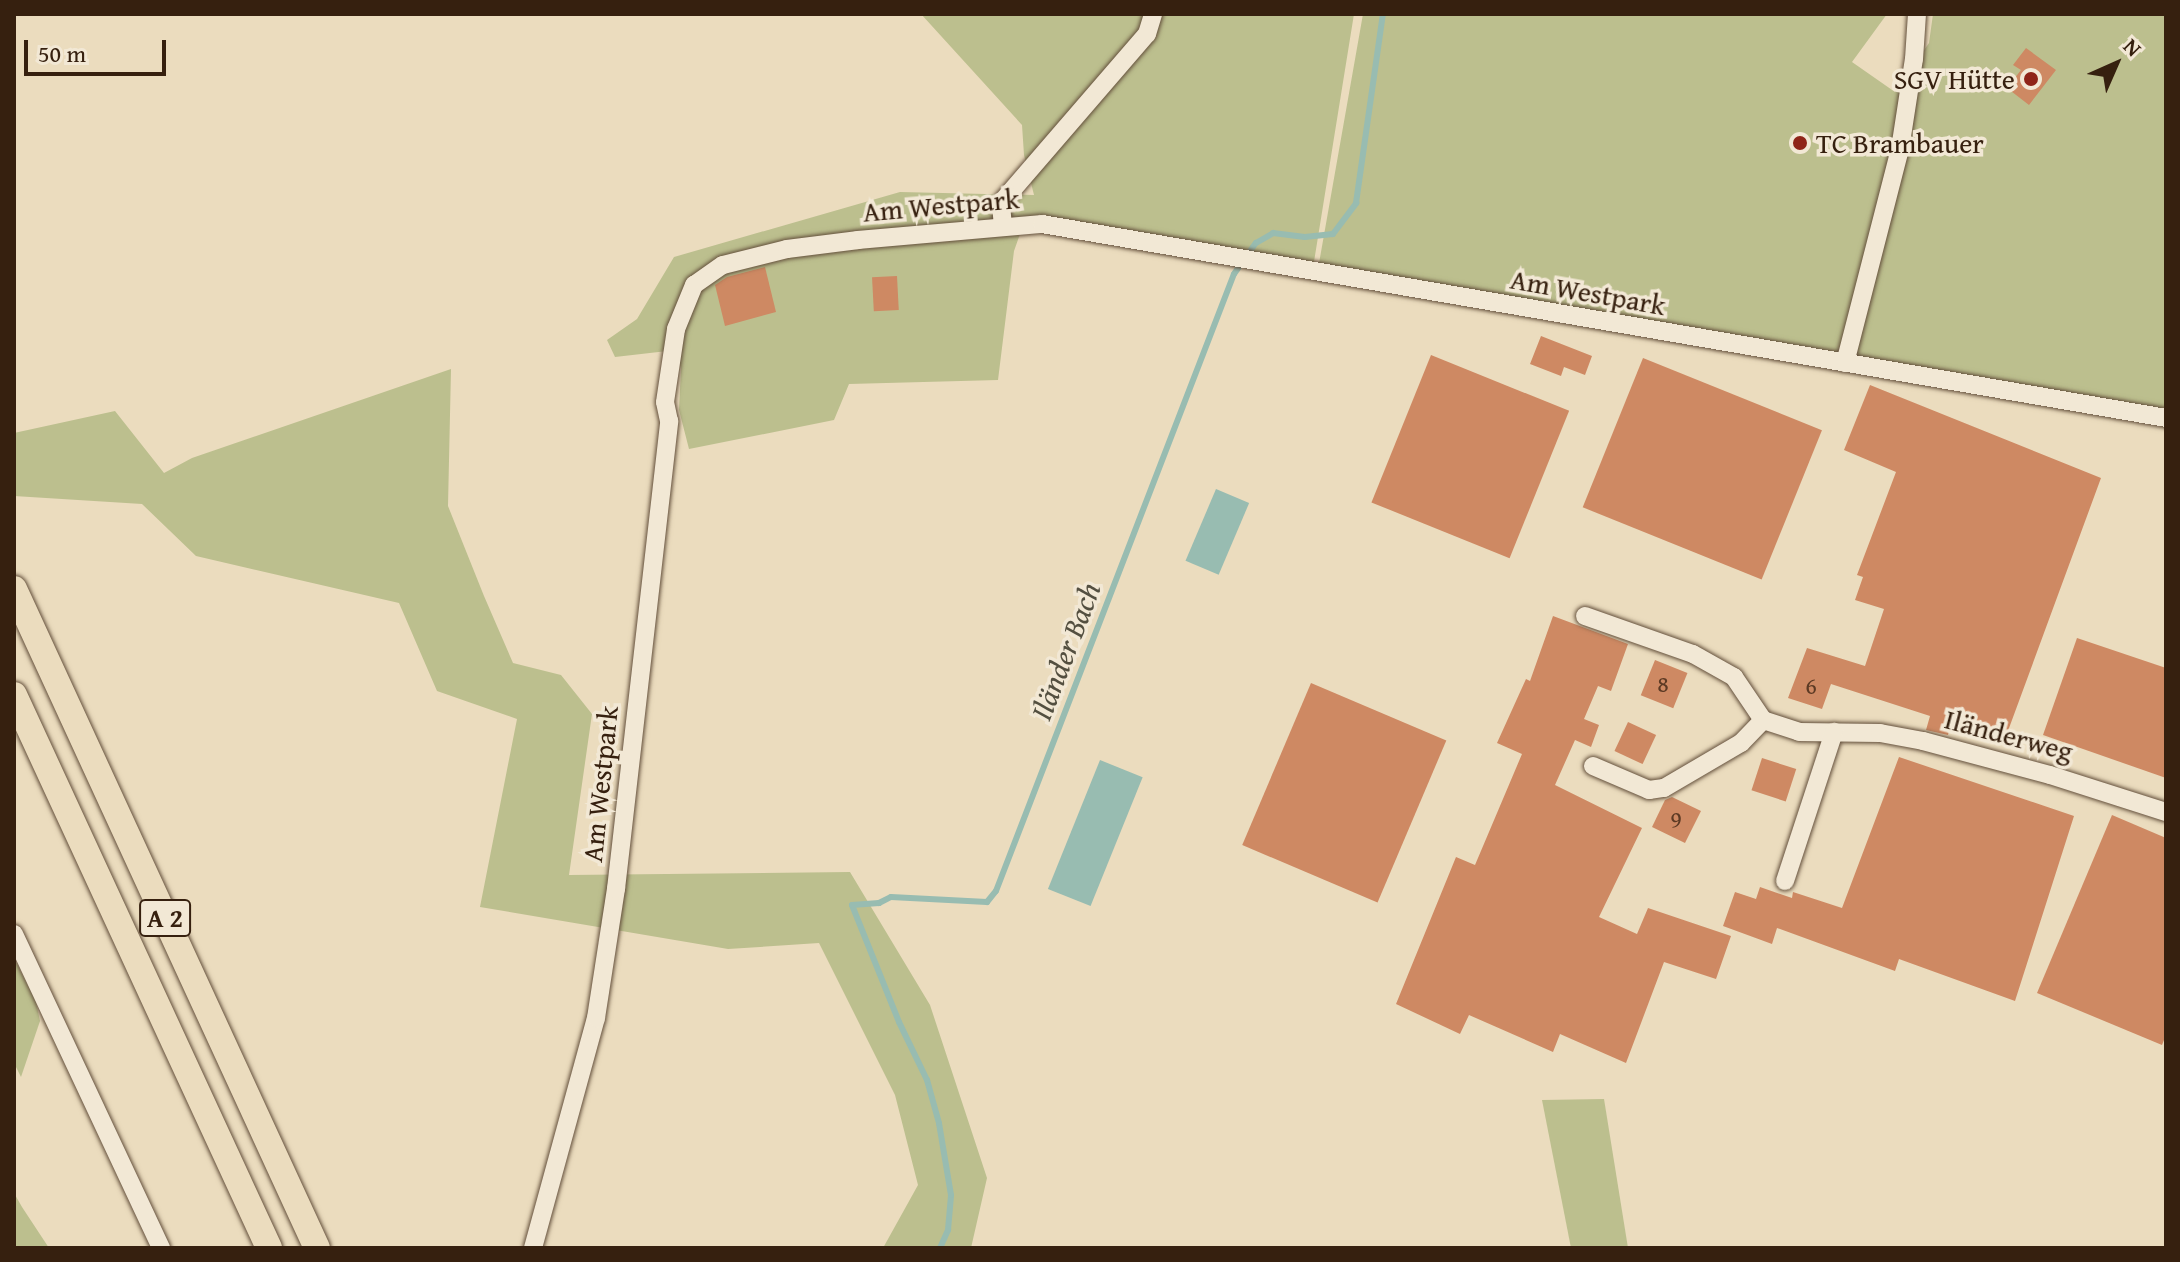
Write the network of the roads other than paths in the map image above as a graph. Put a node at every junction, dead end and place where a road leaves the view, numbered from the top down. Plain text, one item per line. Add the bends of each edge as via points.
1 (1153, 14) edge
2 (1917, 14) edge
3 (1003, 227) junction
4 (1845, 363) junction
5 (2166, 418) edge
6 (14, 589) edge
7 (1585, 616) dead end
8 (14, 695) edge
9 (1763, 720) junction
10 (1834, 732) junction
11 (1593, 766) dead end
12 (2166, 812) edge
13 (1785, 881) dead end
14 (14, 934) edge
15 (161, 1248) edge
16 (269, 1248) edge
17 (317, 1248) edge
18 (533, 1248) edge

1 - 3 street via 1147,34 1001,203
2 - 4 street via 1900,149
3 - 4 street, Am Westpark via 1042,224
3 - 18 street, Am Westpark via 787,249 723,265 694,285 676,329 665,402 667,437 616,889 596,1018
4 - 5 street, Am Westpark
6 - 17 highway, A 2
7 - 9 street via 1693,654 1734,677
8 - 16 highway, A 2
9 - 10 street, Iländerweg via 1799,732
9 - 11 street via 1741,743 1664,788 1649,790
10 - 12 street, Iländerweg via 1923,741
10 - 13 street
14 - 15 street

